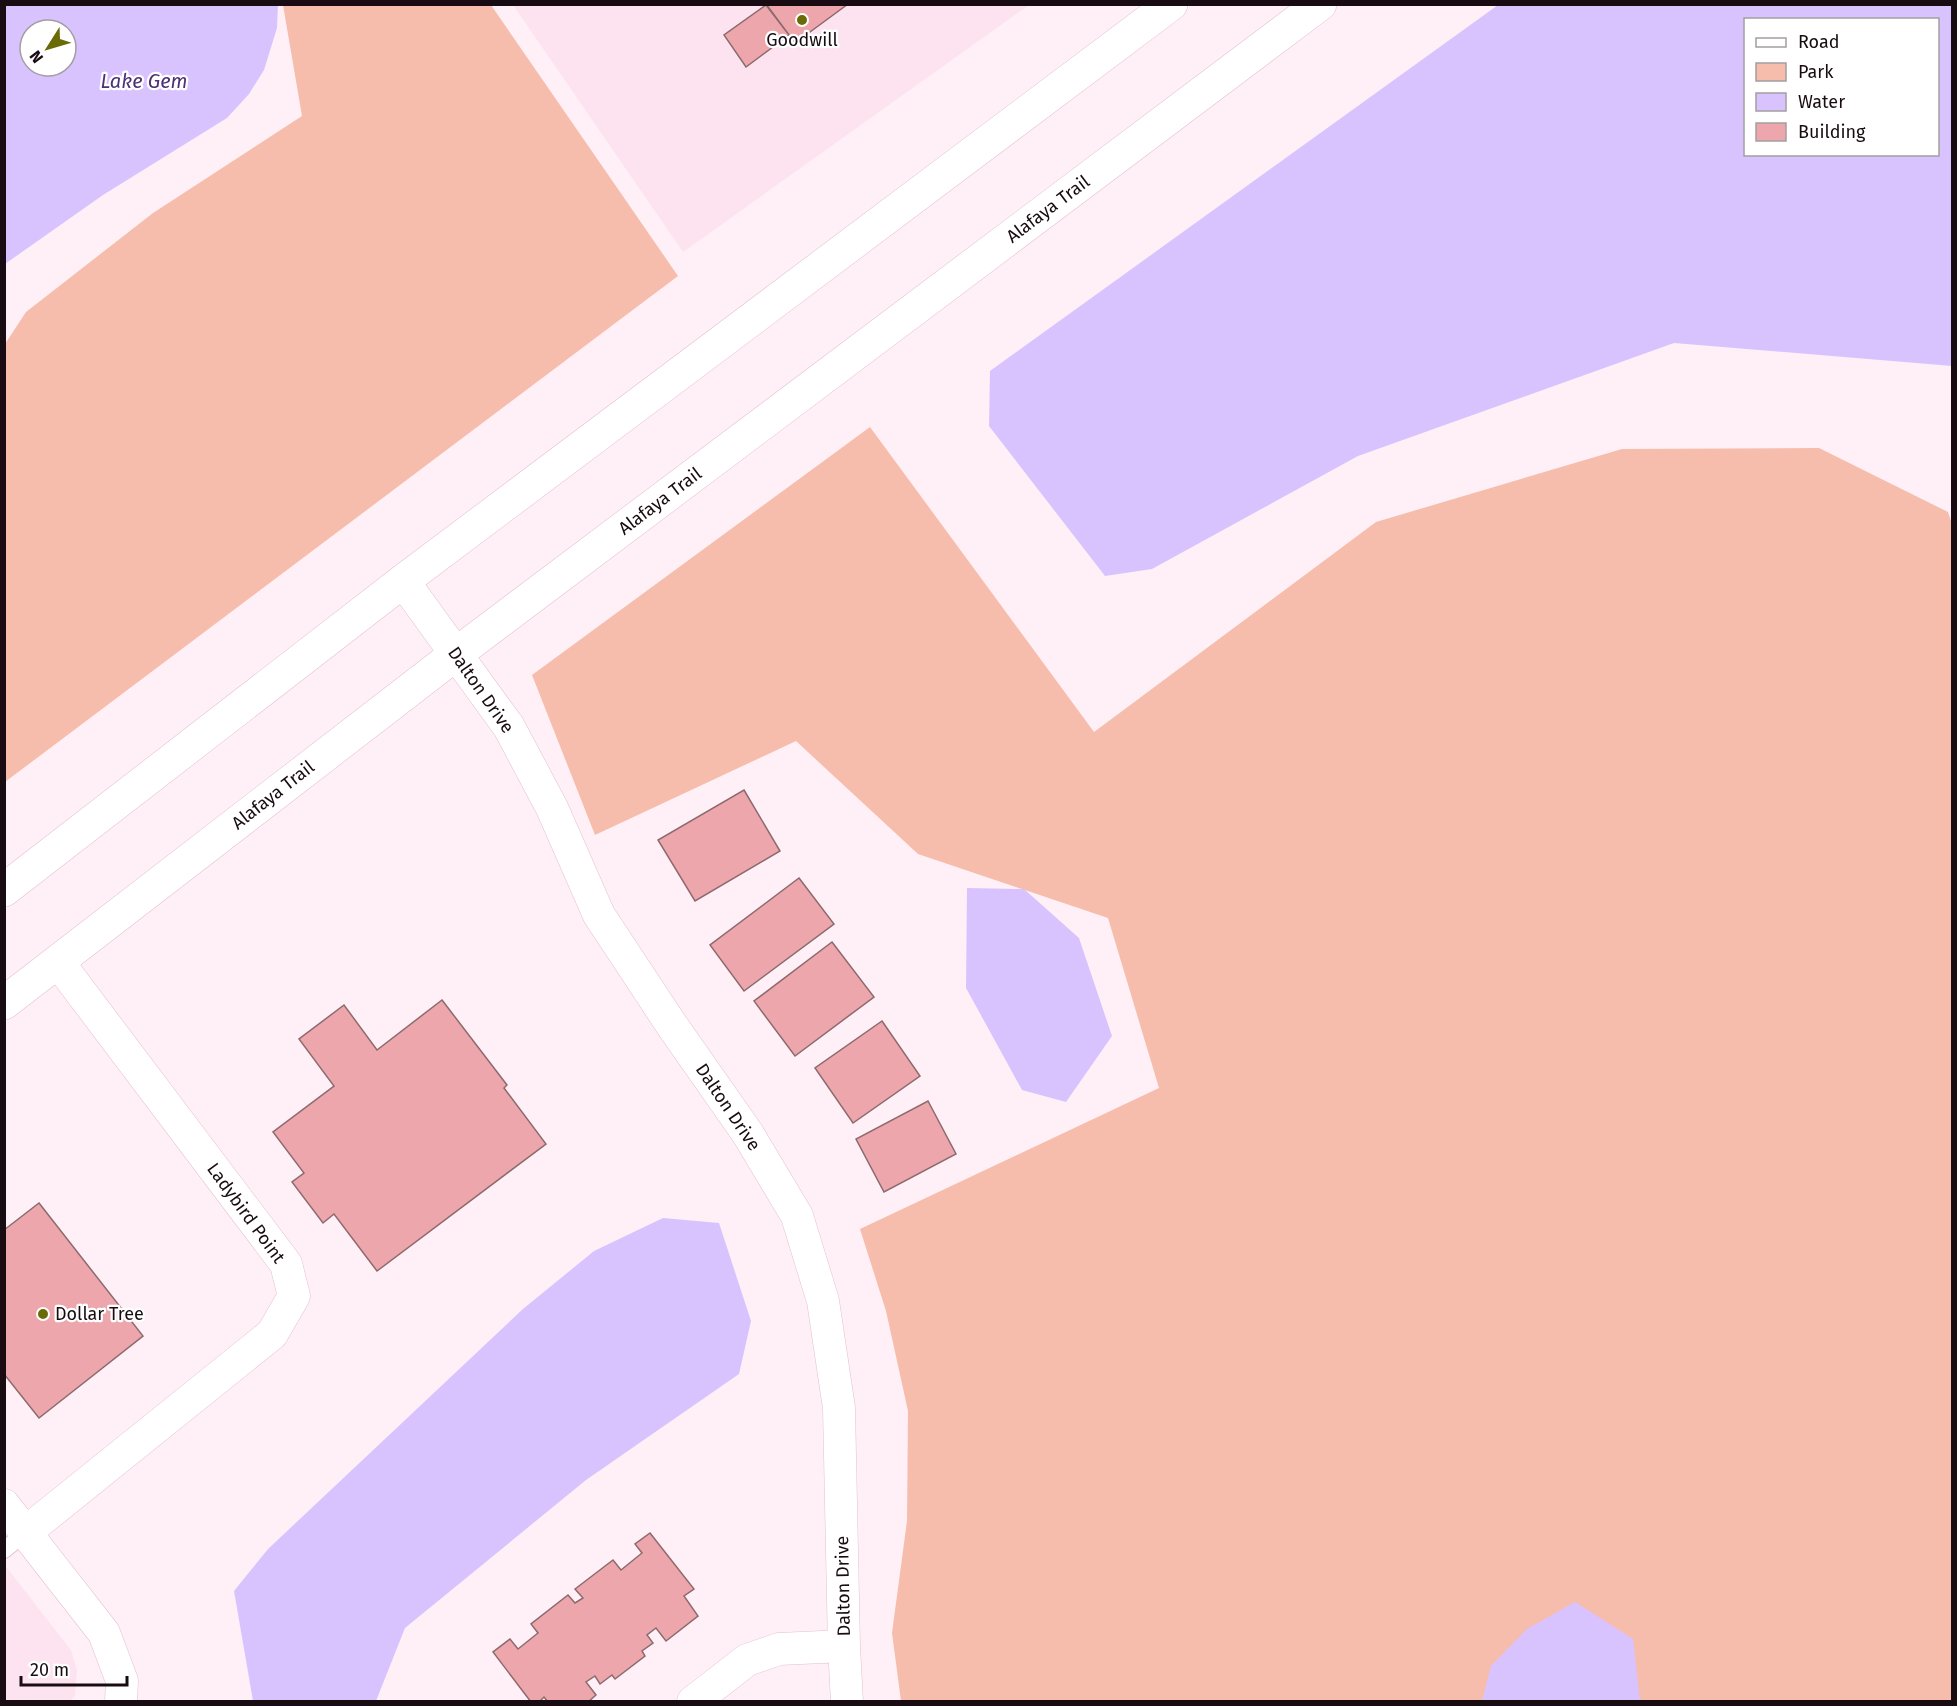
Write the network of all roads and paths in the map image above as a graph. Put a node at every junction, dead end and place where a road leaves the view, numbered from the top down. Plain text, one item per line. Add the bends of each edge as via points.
1 (1171, 4) edge
2 (1320, 4) edge
3 (403, 581) junction
4 (456, 654) junction
5 (58, 848) junction
6 (4, 890) edge
7 (4, 911) edge
8 (58, 962) junction
9 (4, 1003) edge
10 (4, 1505) edge
11 (15, 1541) edge
12 (844, 1646) junction
13 (121, 1701) edge
14 (693, 1701) edge
15 (847, 1701) edge

1 - 3 main road
2 - 4 main road, Alafaya Trail
3 - 4 street, Dalton Drive
3 - 5 main road
4 - 8 main road, Alafaya Trail
4 - 12 street, Dalton Drive via 509,728 552,808 599,915 748,1134 797,1216 823,1301 839,1408
5 - 6 main road
5 - 7 main road
8 - 9 main road, Alafaya Trail
8 - 11 street, Ladybird Point via 286,1264 294,1296 272,1334
10 - 11 street
11 - 13 street via 104,1633 122,1681
12 - 14 street via 778,1649 747,1660
12 - 15 street, Dalton Drive

